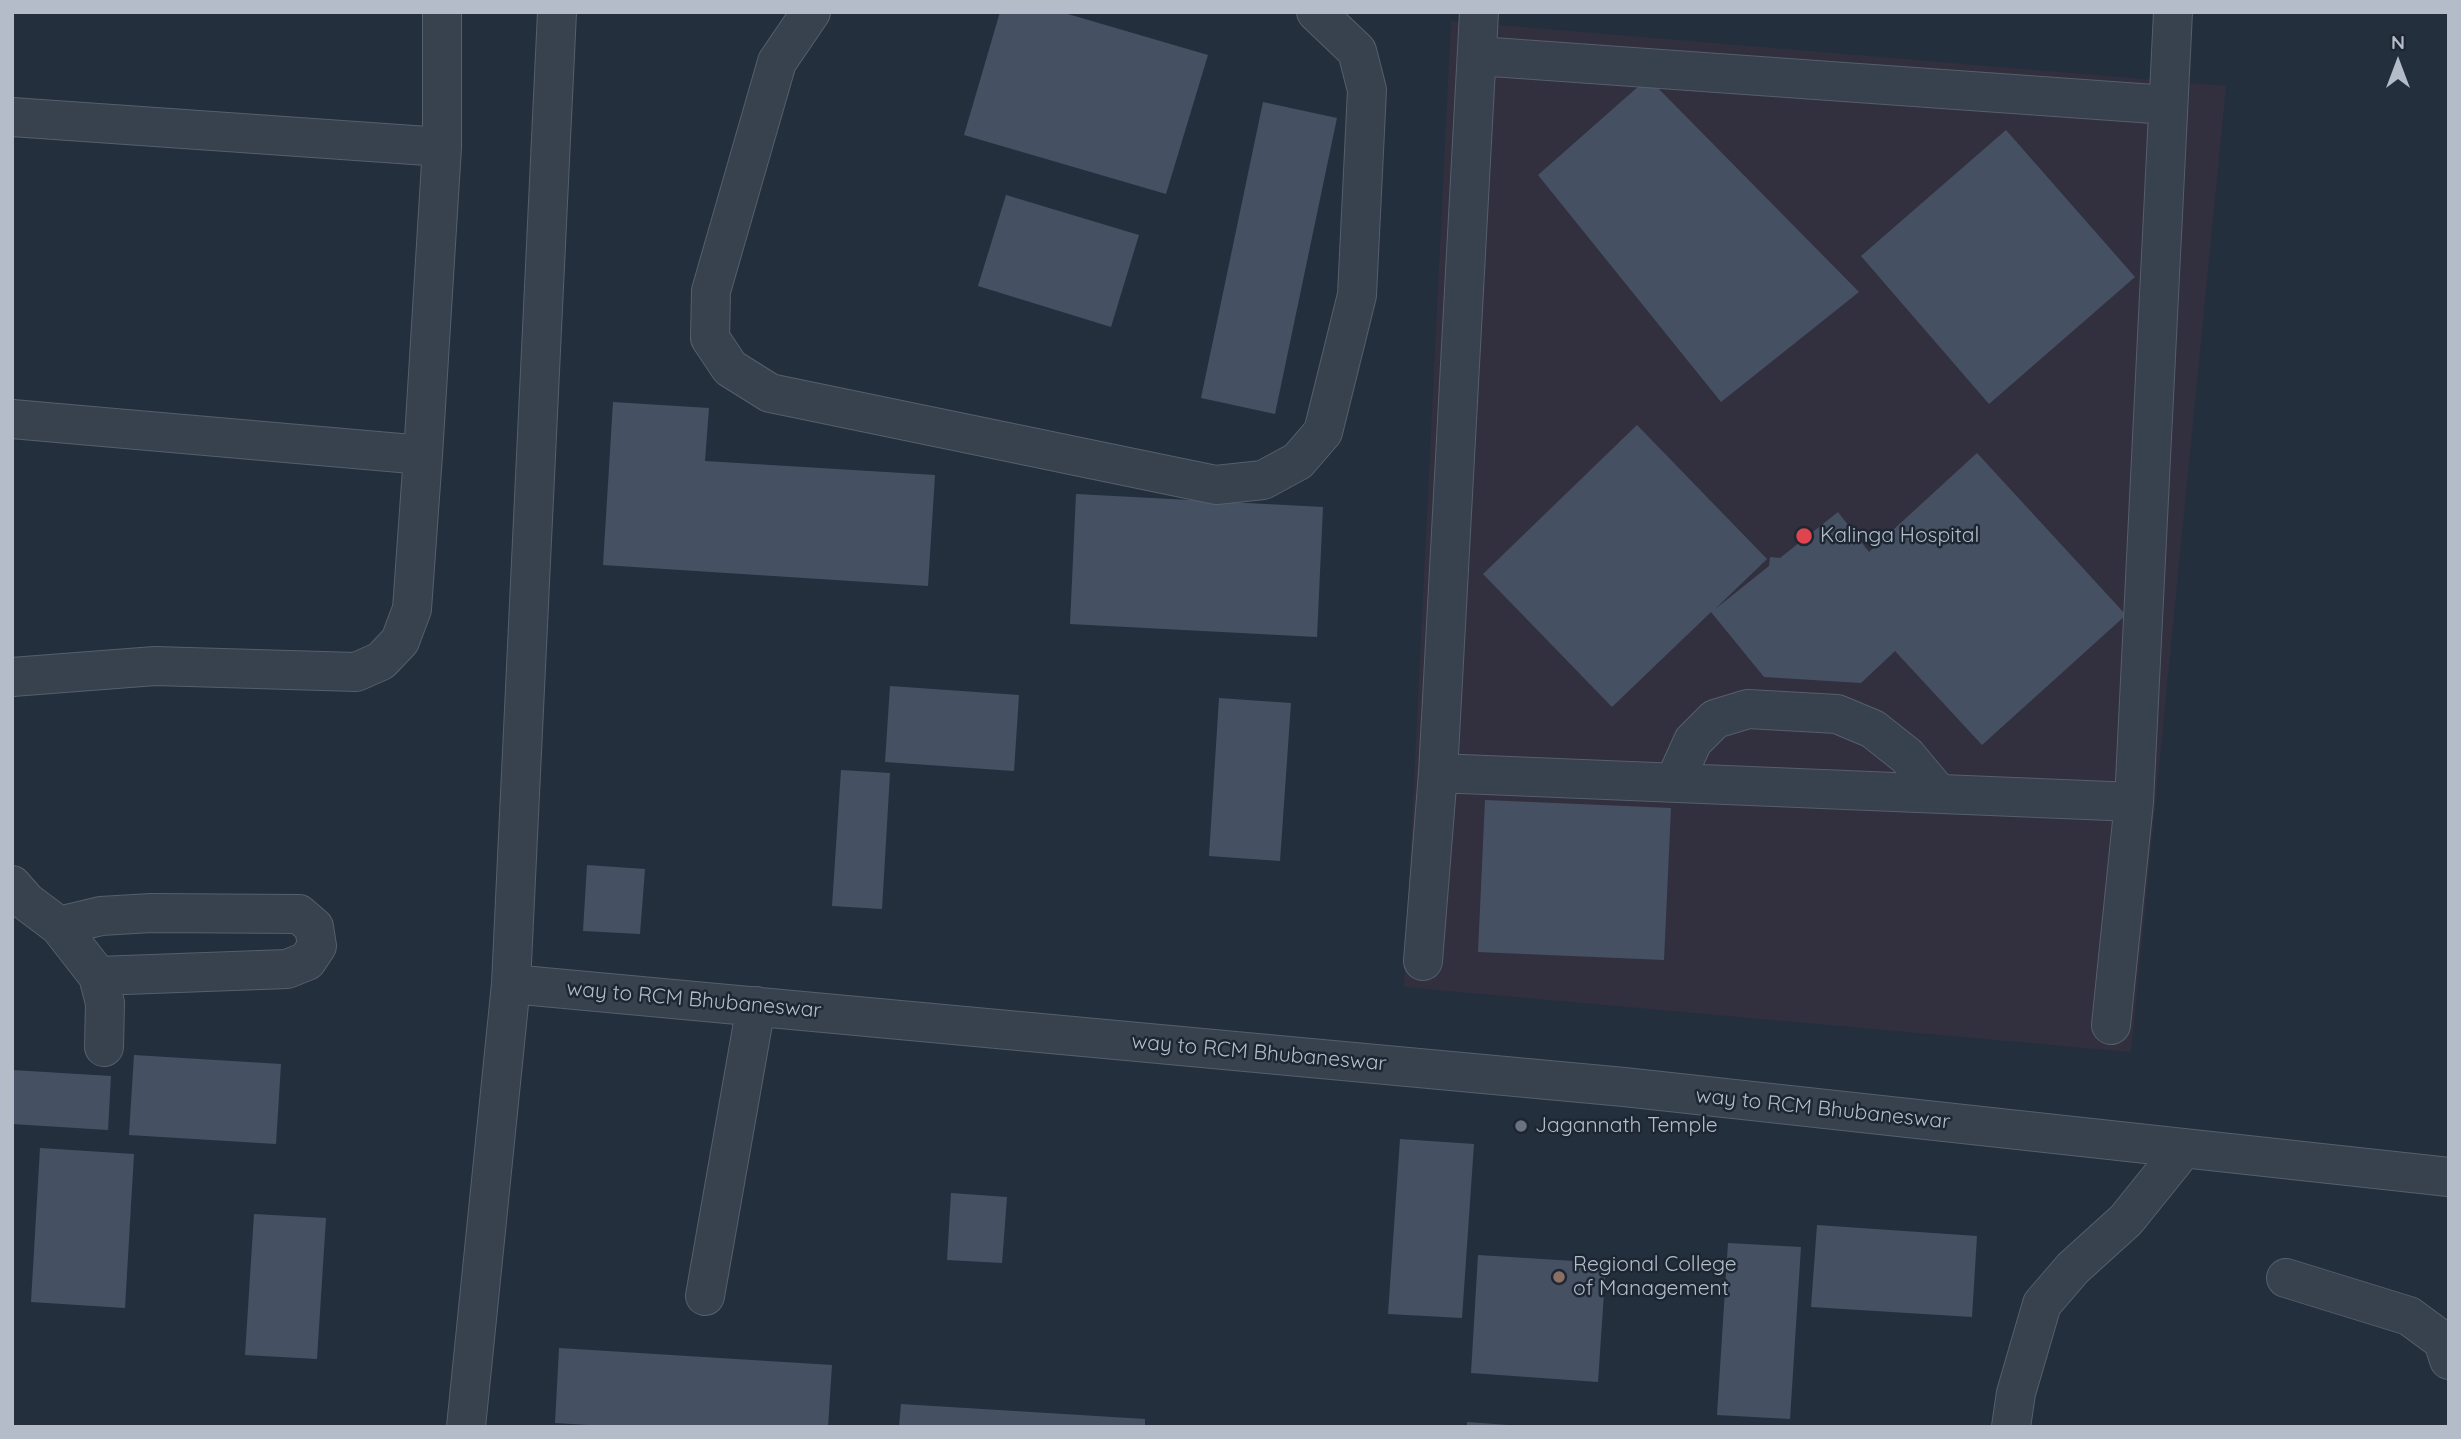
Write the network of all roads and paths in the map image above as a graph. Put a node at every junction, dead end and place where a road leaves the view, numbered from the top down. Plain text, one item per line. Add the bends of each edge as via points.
1 (442, 12) edge
2 (557, 12) edge
3 (811, 12) edge
4 (1316, 12) edge
5 (1479, 12) edge
6 (2173, 12) edge
7 (1478, 56) junction
8 (2168, 106) junction
9 (12, 117) edge
10 (442, 147) junction
11 (12, 419) edge
12 (423, 455) junction
13 (12, 677) edge
14 (1438, 773) junction
15 (1674, 783) junction
16 (1938, 793) junction
17 (2134, 802) junction
18 (17, 901) edge
19 (59, 926) junction
20 (1423, 961) dead end
21 (99, 976) junction
22 (511, 984) junction
23 (756, 1006) junction
24 (2111, 1025) dead end
25 (104, 1047) dead end
26 (2183, 1148) junction
27 (2449, 1177) edge
28 (2286, 1278) dead end
29 (705, 1296) dead end
30 (2449, 1360) edge
31 (466, 1427) edge
32 (2011, 1427) edge

1 - 10 street
2 - 22 street
3 - 4 street via 777,62 710,291 710,338 730,368 770,393 1216,485 1263,480 1298,461 1323,432 1357,295 1367,90 1357,51
5 - 7 street
6 - 8 street
7 - 8 street
7 - 14 street
8 - 17 street
9 - 10 street
10 - 12 street
11 - 12 street
12 - 13 street via 412,609 400,641 381,661 356,672 155,666
14 - 15 street
14 - 20 street
15 - 16 street
15 - 16 street via 1693,741 1715,719 1748,709 1837,714 1873,729 1907,756
16 - 17 street
17 - 24 street
18 - 19 street
19 - 21 street
19 - 21 street via 101,916 151,913 299,914 314,927 317,946 307,961 287,969
21 - 25 street via 106,1003
22 - 23 street, way to RCM Bhubaneswar
22 - 31 street
23 - 26 street, way to RCM Bhubaneswar via 1624,1087
23 - 29 street
26 - 27 street, way to RCM Bhubaneswar
26 - 32 street via 2126,1220 2073,1268 2042,1304
28 - 30 street via 2409,1317 2443,1342

